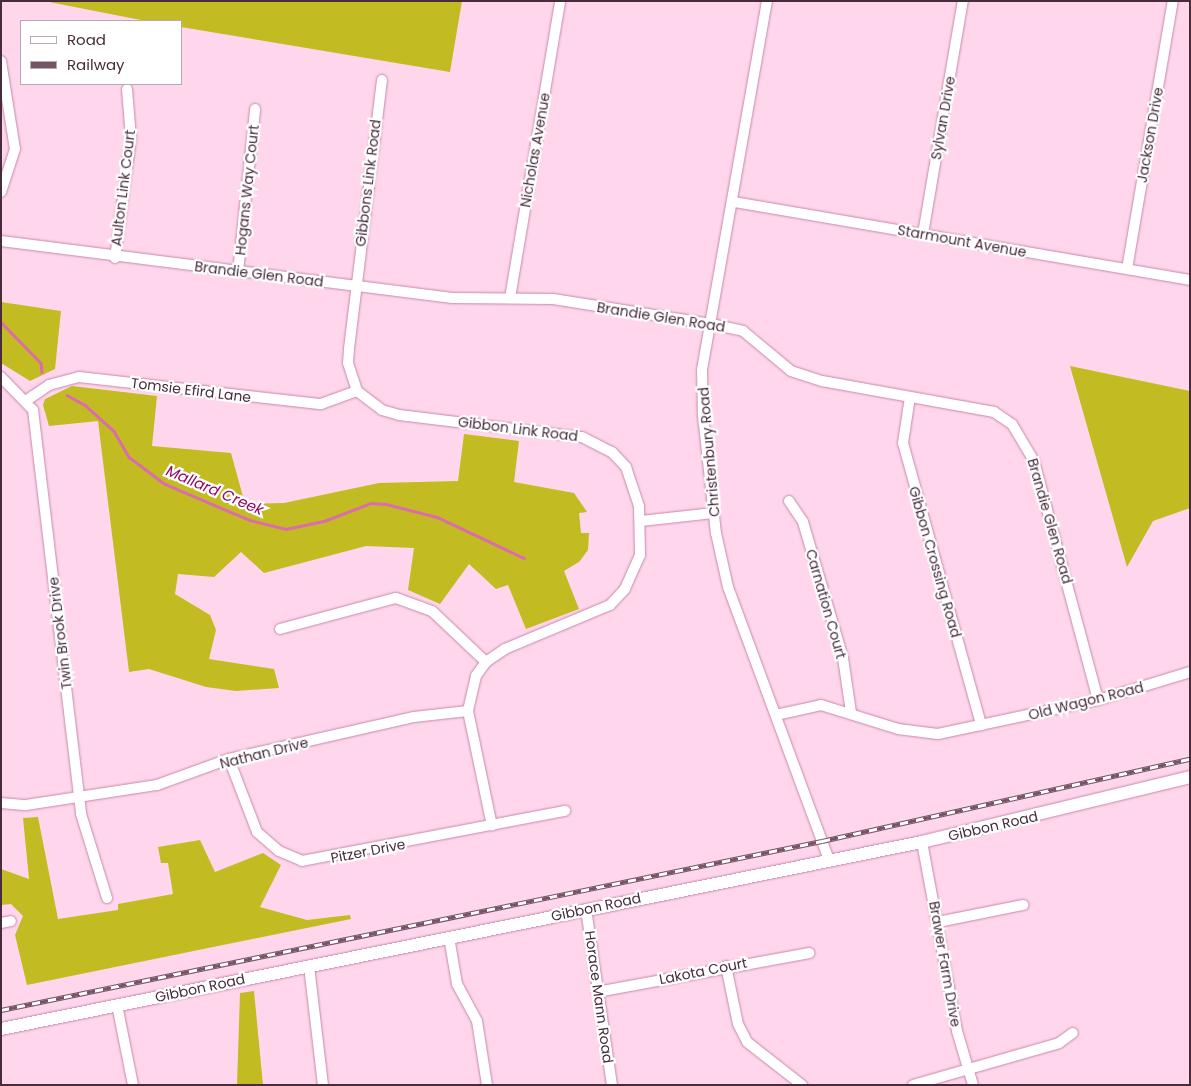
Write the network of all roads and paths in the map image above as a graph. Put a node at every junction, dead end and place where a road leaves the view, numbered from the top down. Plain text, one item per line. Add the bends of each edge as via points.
1 (560, 1) edge
2 (767, 1) edge
3 (962, 1) edge
4 (1172, 1) edge
5 (1, 62) edge
6 (382, 80) dead end
7 (127, 88) dead end
8 (255, 109) dead end
9 (1, 192) edge
10 (734, 202) junction
11 (923, 234) junction
12 (1, 242) edge
13 (114, 258) junction
14 (1127, 269) junction
15 (238, 272) junction
16 (1190, 280) edge
17 (356, 285) junction
18 (510, 298) junction
19 (710, 324) junction
20 (1, 377) edge
21 (357, 391) junction
22 (910, 398) junction
23 (27, 400) junction
24 (789, 501) dead end
25 (714, 513) junction
26 (640, 521) junction
27 (280, 629) dead end
28 (486, 662) junction
29 (1190, 672) edge
30 (1098, 700) junction
31 (468, 711) junction
32 (851, 712) junction
33 (776, 715) junction
34 (981, 725) junction
35 (229, 759) junction
36 (1189, 778) edge
37 (80, 797) junction
38 (1, 802) edge
39 (565, 811) dead end
40 (492, 826) junction
41 (922, 842) junction
42 (828, 858) junction
43 (106, 898) dead end
44 (1023, 905) dead end
45 (586, 909) junction
46 (938, 922) junction
47 (449, 937) junction
48 (809, 953) dead end
49 (309, 966) junction
50 (726, 966) junction
51 (597, 992) junction
52 (117, 1005) junction
53 (1, 1029) edge
54 (1073, 1033) dead end
55 (967, 1068) junction
56 (133, 1085) edge
57 (323, 1085) edge
58 (487, 1085) edge
59 (612, 1085) edge
60 (802, 1085) edge
61 (913, 1085) edge
62 (973, 1085) edge

1 - 18 street, Nicholas Avenue
2 - 10 street, Christenbury Road
3 - 11 street, Sylvan Drive
4 - 14 street, Jackson Drive
5 - 9 street via 15,148
6 - 17 street, Gibbons Link Road
7 - 13 street, Aulton Link Court via 130,138
8 - 15 street, Hogans Way Court
10 - 11 street, Starmount Avenue
10 - 19 street, Christenbury Road
11 - 14 street, Starmount Avenue
12 - 13 street, Brandie Glen Road
13 - 15 street, Brandie Glen Road
14 - 16 street, Starmount Avenue
15 - 17 street, Brandie Glen Road
17 - 18 street, Brandie Glen Road via 452,298
17 - 21 street via 348,363
18 - 19 street, Brandie Glen Road via 554,299
19 - 22 street, Brandie Glen Road via 743,331 791,371
19 - 25 street, Christenbury Road via 702,389
20 - 23 street, Twin Brook Drive
21 - 23 street, Tomsie Efird Lane via 321,404 79,377 50,385
21 - 26 street, Gibbon Link Road via 382,410 399,415 582,437 603,445 634,483
22 - 30 street, Brandie Glen Road via 994,412 1024,439 1034,460
22 - 34 street, Gibbon Crossing Road via 903,443
23 - 37 street, Twin Brook Drive via 36,426
24 - 32 street, Carnation Court via 803,522 842,658
25 - 26 street
25 - 33 street, Christenbury Road via 728,587
26 - 28 street, Gibbon Link Road via 635,570 610,606 505,649
27 - 28 street via 396,598 432,611
28 - 31 street, Gibbon Link Road via 472,686
29 - 30 street, Old Wagon Road
30 - 34 street, Old Wagon Road
31 - 35 street, Nathan Drive via 414,717
31 - 40 street, Gibbon Link Road
32 - 33 street, Old Wagon Road via 811,704
32 - 34 street, Old Wagon Road via 918,734
33 - 42 street, Christenbury Road
35 - 37 street, Nathan Drive via 157,785
35 - 40 street, Pitzer Drive via 257,832 279,852 302,861
36 - 41 main road, Gibbon Road
37 - 38 street, Nathan Drive via 26,805
37 - 43 street, Twin Brook Drive
39 - 40 street, Pitzer Drive
41 - 42 main road, Gibbon Road
41 - 46 street, Brawer Farm Drive
42 - 45 main road, Gibbon Road
44 - 46 street
45 - 47 main road, Gibbon Road
45 - 51 street, Horace Mann Road
46 - 55 street, Brawer Farm Drive
47 - 49 main road, Gibbon Road
47 - 58 street via 457,984 477,1021
48 - 50 street, Lakota Court
49 - 52 main road, Gibbon Road
49 - 57 street
50 - 51 street, Lakota Court
50 - 60 street via 738,1024 747,1042
51 - 59 street, Horace Mann Road
52 - 53 main road, Gibbon Road
52 - 56 street
54 - 55 street via 1059,1043
55 - 61 street
55 - 62 street, Brawer Farm Drive

